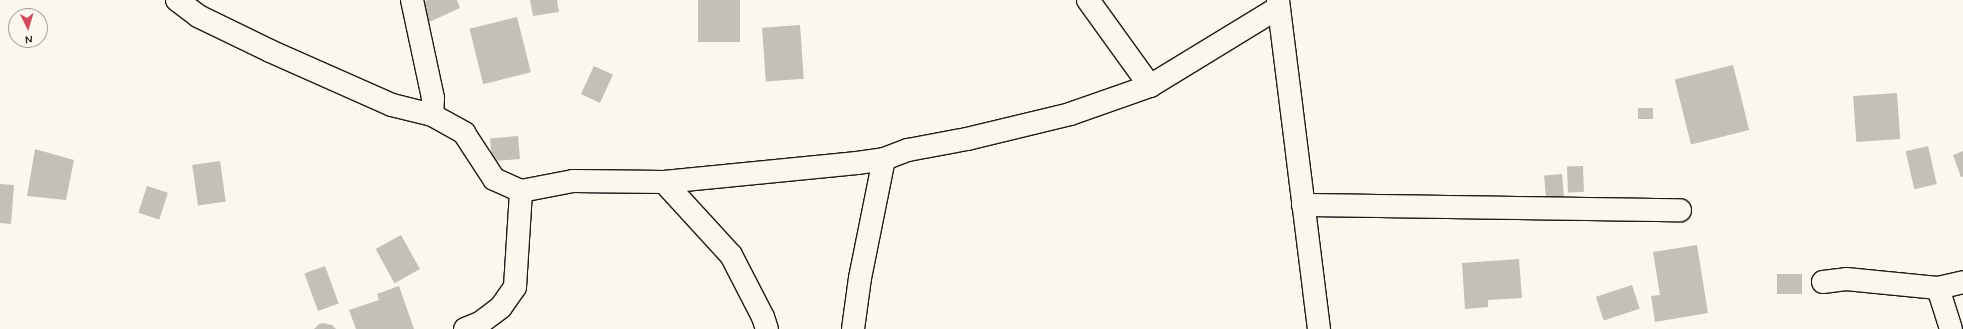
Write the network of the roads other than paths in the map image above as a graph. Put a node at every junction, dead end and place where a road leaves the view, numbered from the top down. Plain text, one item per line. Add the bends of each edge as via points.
1 (177, 0) edge
2 (412, 0) edge
3 (1088, 0) edge
4 (1278, 4) edge
5 (1150, 86) junction
6 (432, 115) junction
7 (884, 159) junction
8 (664, 182) junction
9 (520, 191) junction
10 (1304, 205) junction
11 (1680, 210) dead end
12 (1823, 282) dead end
13 (1963, 282) edge
14 (1938, 288) junction
15 (465, 329) edge
16 (767, 329) edge
17 (853, 329) edge
18 (1319, 329) edge
19 (1950, 329) edge

1 - 6 street via 198,16 270,52 392,105
2 - 6 street via 433,98
3 - 5 street
4 - 5 street
4 - 10 street
5 - 7 street via 1070,114 967,139 908,150
6 - 9 street via 464,133 494,179
7 - 8 street
7 - 17 street via 860,278
8 - 9 street via 573,181
8 - 16 street via 731,255
9 - 15 street via 515,287 500,307 480,323
10 - 11 street
10 - 18 street
12 - 14 street via 1846,279
13 - 14 street
14 - 19 street

